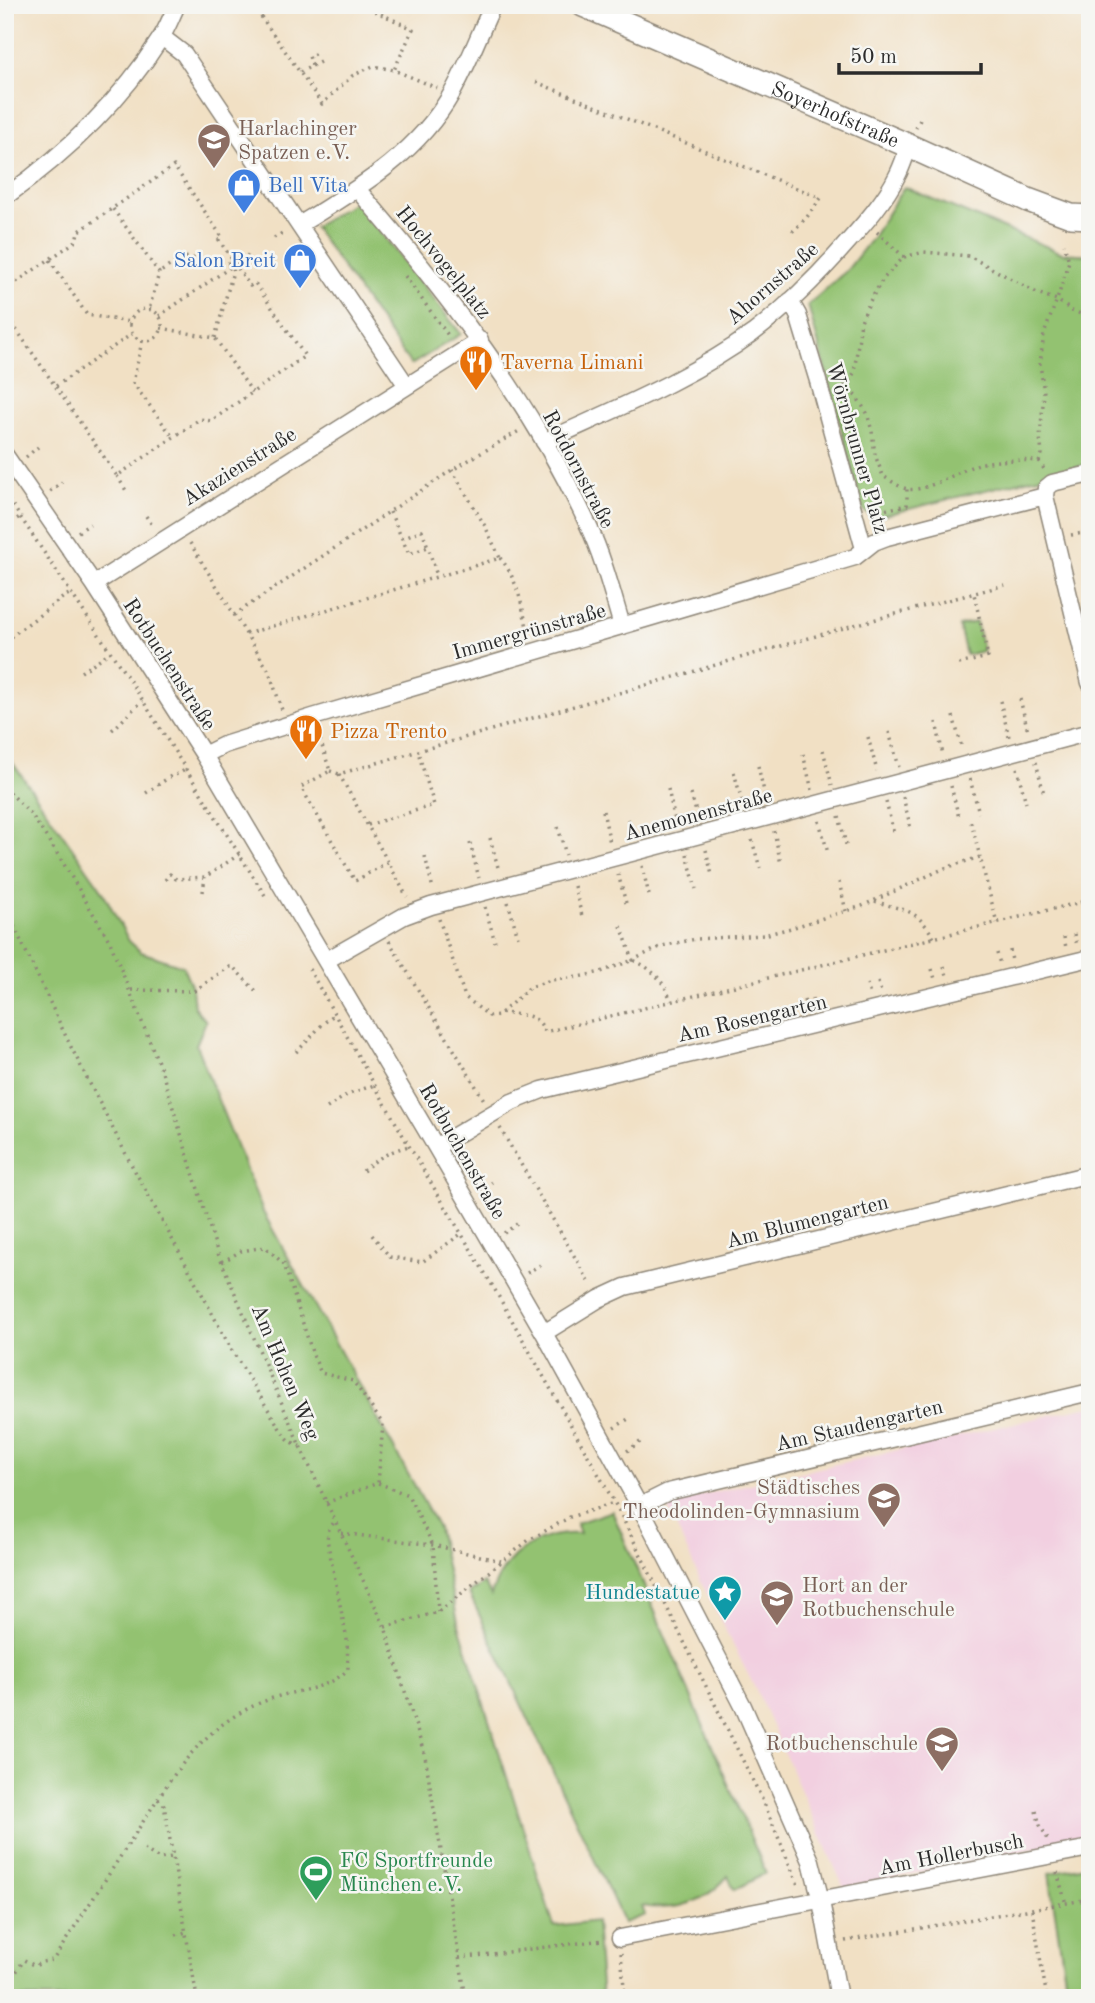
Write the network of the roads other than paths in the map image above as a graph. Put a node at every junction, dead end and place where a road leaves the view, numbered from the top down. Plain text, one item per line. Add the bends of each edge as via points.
1 (177, 5) edge
2 (492, 5) edge
3 (583, 5) edge
4 (162, 37) junction
5 (909, 146) junction
6 (357, 189) junction
7 (5, 197) edge
8 (1090, 217) edge
9 (299, 225) junction
10 (790, 301) junction
11 (480, 340) junction
12 (408, 386) junction
13 (544, 442) junction
14 (5, 455) edge
15 (1090, 474) edge
16 (1048, 490) junction
17 (864, 549) junction
18 (94, 584) junction
19 (622, 626) junction
20 (1090, 683) edge
21 (1090, 732) edge
22 (204, 755) junction
23 (1090, 958) edge
24 (327, 960) junction
25 (436, 1147) junction
26 (1090, 1174) edge
27 (544, 1333) junction
28 (1090, 1392) edge
29 (640, 1506) junction
30 (1090, 1848) edge
31 (813, 1902) junction
32 (620, 1938) road end
33 (839, 1998) edge

1 - 4 street
2 - 6 street via 452,94 436,117 407,151
3 - 5 main road, Soyerhofstraße
4 - 7 street via 110,104 38,173
4 - 9 street via 184,54
5 - 8 main road, Soyerhofstraße via 1052,210
5 - 10 street, Ahornstraße via 894,183 866,221
6 - 9 street
6 - 11 street, Hochvogelplatz
9 - 12 street
10 - 13 street, Ahornstraße via 703,364 644,397
10 - 17 street, Wörnbrunner Platz via 818,380
11 - 12 street, Hochvogelplatz
11 - 13 street, Rotdornstraße
12 - 18 street, Akazienstraße
13 - 19 street, Rotdornstraße via 589,527
14 - 18 street, Rotbuchenstraße
15 - 16 street, Wörnbrunner Platz
16 - 17 street, Wörnbrunner Platz via 887,537
16 - 20 street
17 - 19 street, Immergrünstraße via 855,557
18 - 22 street, Rotbuchenstraße
19 - 22 street, Immergrünstraße via 287,725
21 - 24 street, Anemonenstraße via 435,905 415,911
22 - 24 street, Rotbuchenstraße
23 - 25 street, Am Rosengarten via 542,1090 512,1101
24 - 25 street, Rotbuchenstraße
25 - 27 street, Rotbuchenstraße
26 - 27 street, Am Blumengarten via 625,1287
27 - 29 street, Rotbuchenstraße
28 - 29 street, Am Staudengarten via 667,1492
29 - 31 street, Rotbuchenstraße via 743,1706 811,1861
30 - 31 street, Am Hollerbusch
31 - 32 street, Am Hollerbusch
31 - 33 street via 830,1944

